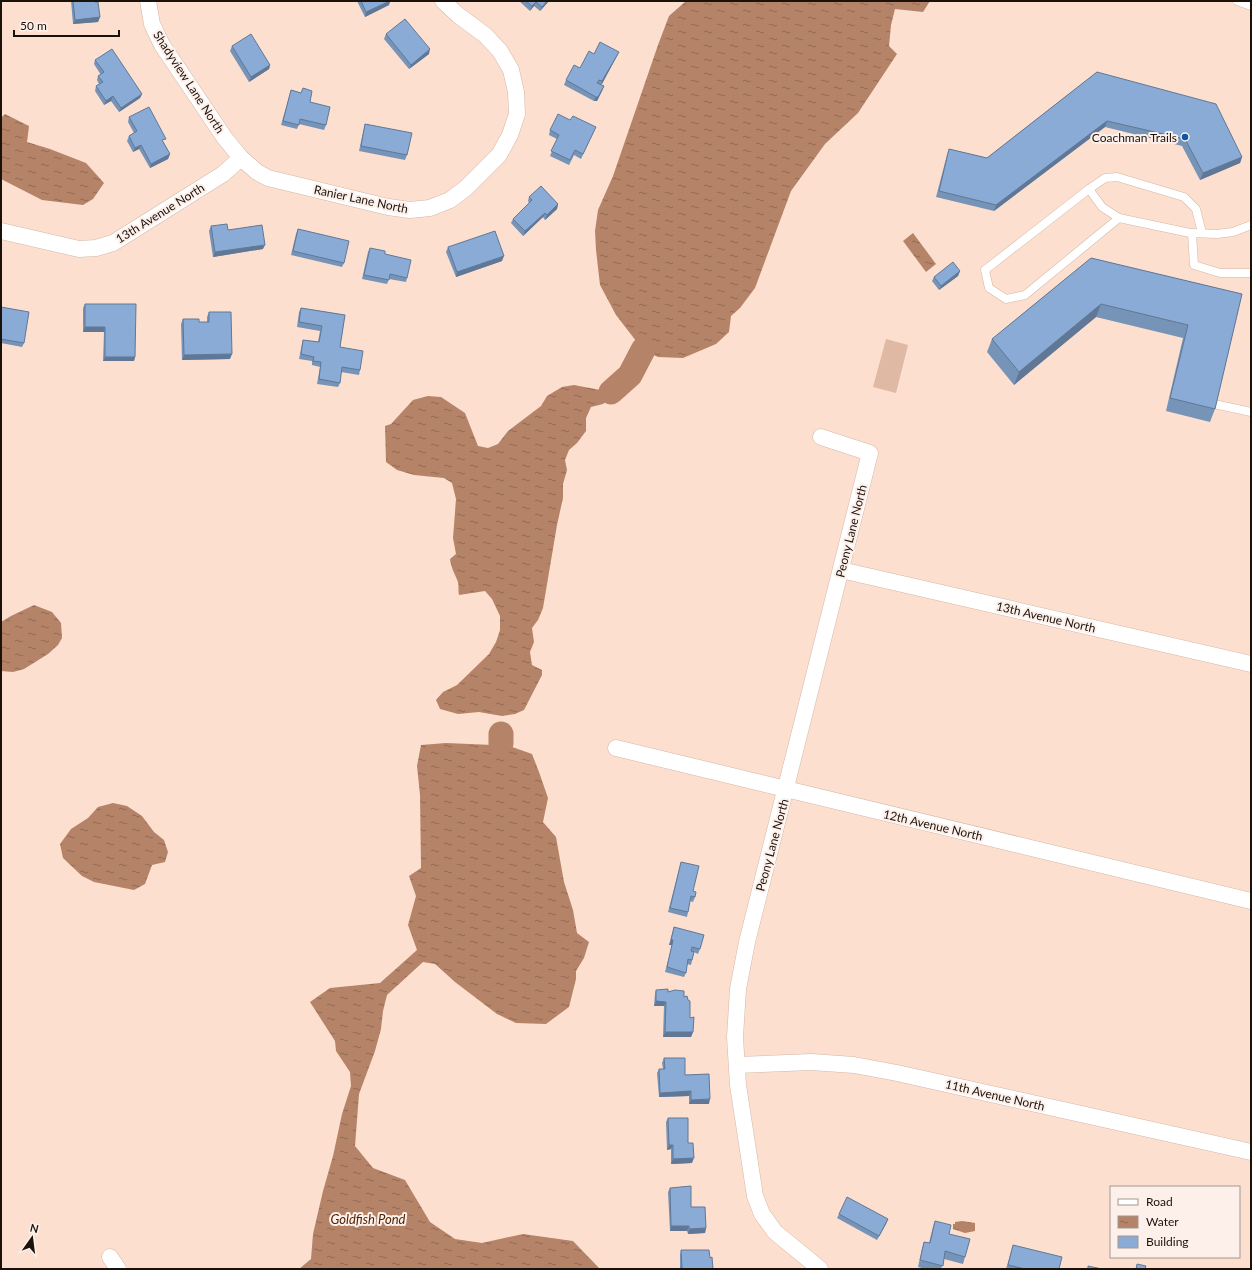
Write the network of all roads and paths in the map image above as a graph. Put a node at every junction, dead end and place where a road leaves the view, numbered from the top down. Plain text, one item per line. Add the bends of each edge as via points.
1 (148, 1) edge
2 (443, 1) edge
3 (1237, 1) edge
4 (1251, 6) edge
5 (241, 158) junction
6 (1089, 189) junction
7 (1119, 218) junction
8 (1251, 225) edge
9 (1, 231) edge
10 (1192, 233) junction
11 (1202, 233) junction
12 (1251, 273) edge
13 (1214, 404) edge
14 (1251, 412) edge
15 (821, 437) dead end
16 (841, 570) junction
17 (1251, 664) edge
18 (616, 748) dead end
19 (786, 790) junction
20 (1251, 901) edge
21 (737, 1065) junction
22 (1251, 1152) edge
23 (820, 1269) edge

1 - 5 street, Shadyview Lane North via 152,24 162,45
2 - 5 street, Ranier Lane North via 500,50 511,70 516,92 517,114 510,135 499,155 461,192 450,200 430,208 410,210 388,207 268,178
3 - 4 lane
5 - 9 street, 13th Avenue North via 222,174 113,243 79,249
6 - 7 lane via 1102,207
6 - 7 lane via 985,270 989,288 1006,299 1025,296
6 - 11 lane via 1105,178 1117,177 1184,197 1196,209
7 - 10 lane
8 - 11 lane via 1233,232
10 - 11 lane
10 - 12 lane via 1194,265 1220,273
13 - 14 lane
15 - 16 street, Peony Lane North via 870,453
16 - 17 street, 13th Avenue North
16 - 19 street, Peony Lane North
18 - 19 street, 12th Avenue North
19 - 20 street, 12th Avenue North
19 - 21 street, Peony Lane North via 747,942 738,990 735,1037
21 - 22 street, 11th Avenue North via 811,1062 854,1065
21 - 23 street, Peony Lane North via 755,1196 762,1214 775,1232

